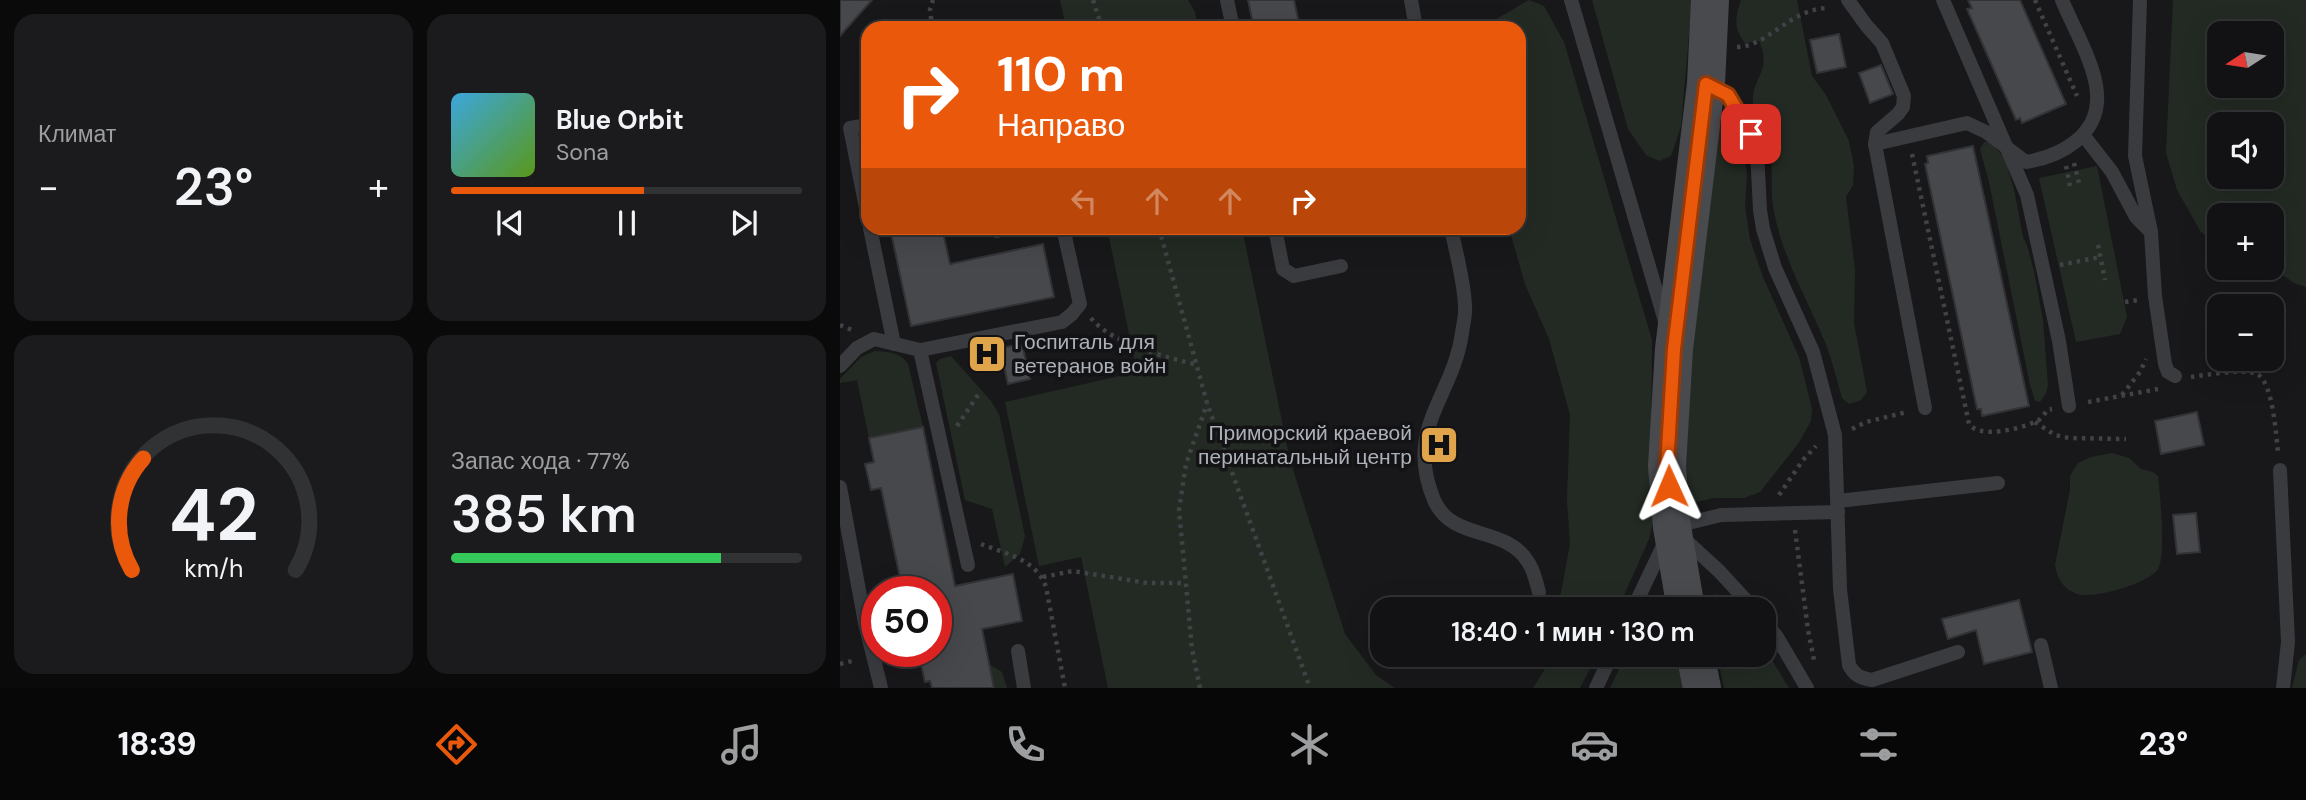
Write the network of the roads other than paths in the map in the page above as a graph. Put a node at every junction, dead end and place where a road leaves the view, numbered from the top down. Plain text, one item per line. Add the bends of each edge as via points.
1 (1227, 0) edge
2 (1411, 0) edge
3 (1571, 0) edge
4 (1710, 0) edge
5 (1848, 0) edge
6 (1943, 0) edge
7 (2062, 0) edge
8 (2140, 0) edge
9 (1232, 21) edge
10 (1415, 21) edge
11 (1706, 84) junction
12 (840, 116) edge
13 (861, 126) edge
14 (850, 128) junction
15 (2084, 136) junction
16 (1874, 144) junction
17 (2007, 148) junction
18 (861, 183) edge
19 (2151, 232) junction
20 (871, 235) edge
21 (1065, 235) edge
22 (1276, 235) edge
23 (1452, 235) edge
24 (1341, 266) dead end
25 (894, 344) junction
26 (1674, 349) junction
27 (920, 350) junction
28 (840, 366) edge
29 (2179, 377) road end
30 (2069, 406) road end
31 (1925, 408) dead end
32 (2280, 470) road end
33 (1998, 483) dead end
34 (840, 487) edge
35 (1838, 506) junction
36 (1672, 527) junction
37 (968, 565) dead end
38 (1539, 592) dead end
39 (1639, 597) edge
40 (1684, 597) edge
41 (1743, 597) edge
42 (1776, 636) edge
43 (2041, 645) dead end
44 (1018, 651) dead end
45 (1958, 652) dead end
46 (1606, 667) edge
47 (1698, 667) edge
48 (881, 688) edge
49 (1024, 688) edge
50 (1596, 688) edge
51 (1702, 688) edge
52 (1807, 688) edge
53 (2051, 688) edge
54 (2283, 688) edge

1 - 9 lane
2 - 10 lane
3 - 26 lane
4 - 11 main road
5 - 16 lane via 1882,43 1904,96 1903,107 1877,132
6 - 17 lane
7 - 15 lane via 2097,93 2095,117
8 - 19 lane via 2135,156
11 - 26 main road
11 - 35 lane via 1728,95 1757,151 1763,229 1775,268 1813,352 1835,435
12 - 14 lane
13 - 14 lane
14 - 18 lane
15 - 17 lane via 2044,159 2026,162
15 - 19 lane via 2112,172 2136,217
16 - 17 lane via 1967,123
16 - 31 lane
17 - 30 lane via 2027,195
19 - 29 lane via 2166,369
20 - 25 lane
21 - 27 lane via 1080,304 1072,314 1047,326
22 - 24 lane via 1283,269 1294,276
23 - 38 lane via 1465,307 1462,337 1428,427 1424,445 1427,479 1435,502 1451,523 1516,547 1529,562
25 - 27 lane
25 - 28 lane via 874,339 857,348
26 - 36 main road via 1667,466
27 - 37 lane
32 - 54 lane via 2288,642
33 - 35 lane
34 - 48 lane
35 - 36 lane via 1793,513 1721,514
35 - 45 lane via 1840,589 1854,674 1872,680
36 - 39 lane
36 - 40 main road
36 - 41 lane
42 - 52 lane
43 - 53 lane
44 - 49 lane
46 - 50 lane
47 - 51 main road

